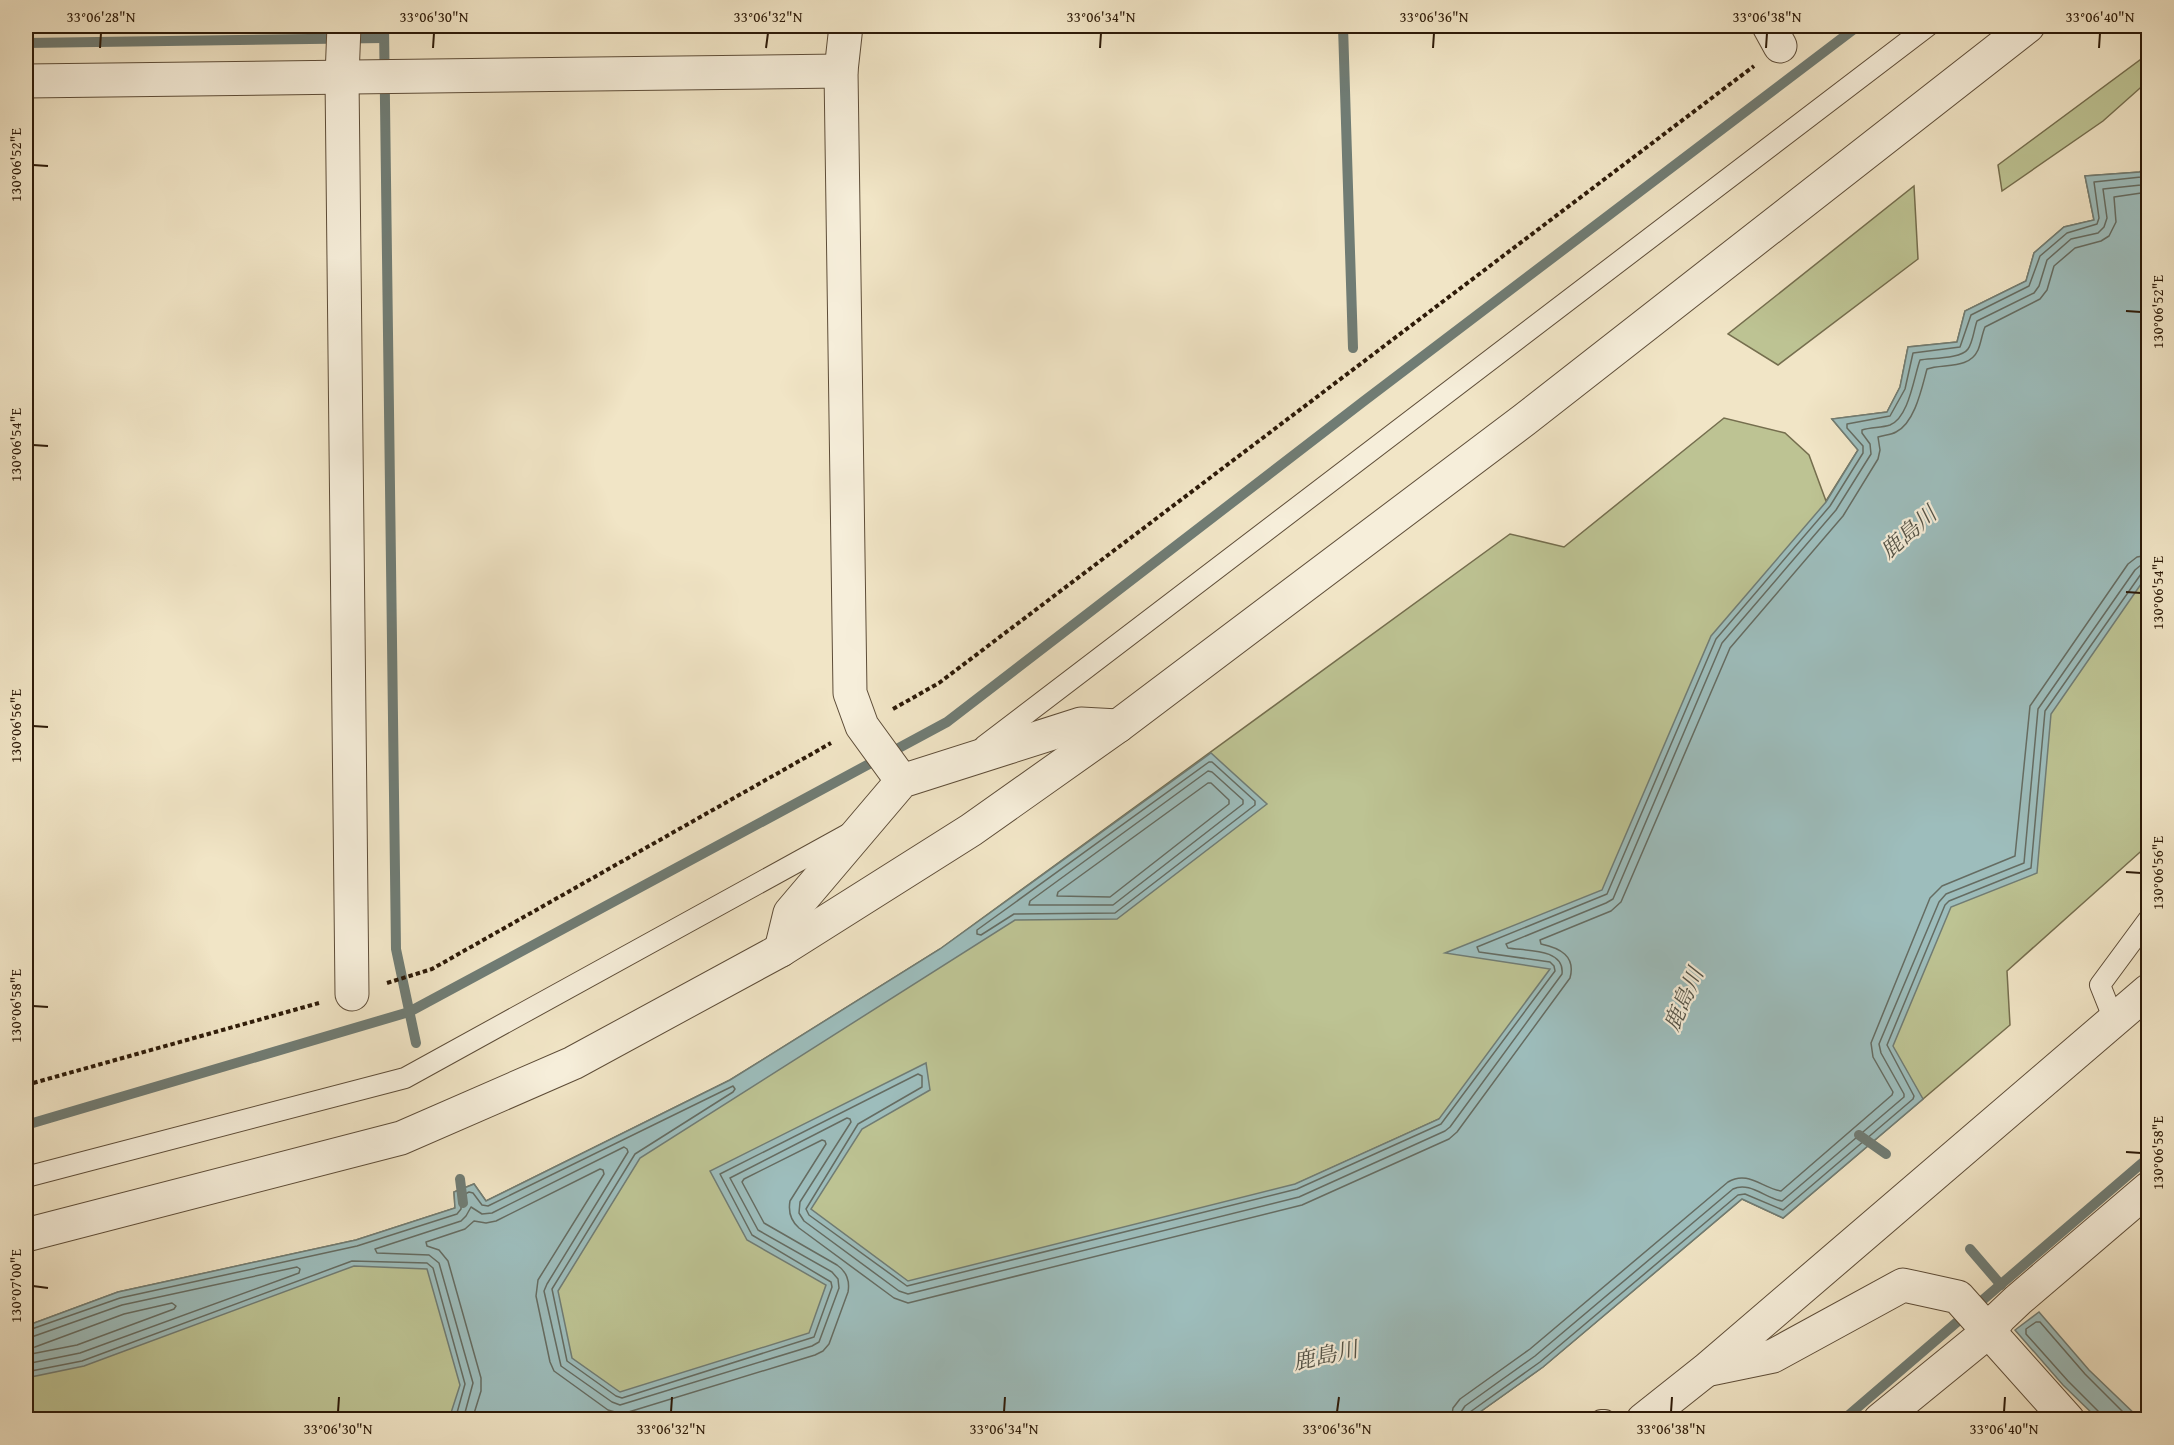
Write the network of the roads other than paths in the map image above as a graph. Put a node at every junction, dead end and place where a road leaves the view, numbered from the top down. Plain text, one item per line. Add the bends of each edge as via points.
1 (344, 26) edge
2 (846, 26) edge
3 (1928, 26) edge
4 (2028, 26) edge
5 (841, 71) junction
6 (352, 77) junction
7 (26, 81) edge
8 (1118, 726) junction
9 (966, 761) junction
10 (902, 781) junction
11 (866, 824) junction
12 (2148, 920) edge
13 (781, 950) junction
14 (2148, 991) edge
15 (352, 994) road end
16 (2114, 1020) junction
17 (26, 1177) edge
18 (2148, 1189) edge
19 (26, 1235) edge
20 (2002, 1316) junction
21 (1706, 1370) junction
22 (1643, 1419) edge
23 (1880, 1419) edge
24 (2068, 1419) edge

1 - 6 street
2 - 5 street
3 - 9 lane
4 - 8 street via 1524,420
5 - 6 street
5 - 10 street via 850,693 862,726
6 - 7 street
6 - 15 street
8 - 9 street via 1081,724
8 - 13 street via 971,830
9 - 10 street
10 - 11 street
11 - 13 street via 790,913
11 - 17 lane via 405,1078
12 - 16 lane via 2100,985
13 - 19 street via 573,1063 401,1138
14 - 16 street
16 - 21 street
18 - 20 street
20 - 21 street via 1958,1297 1903,1285 1773,1356
20 - 23 street
20 - 24 street
21 - 22 street

